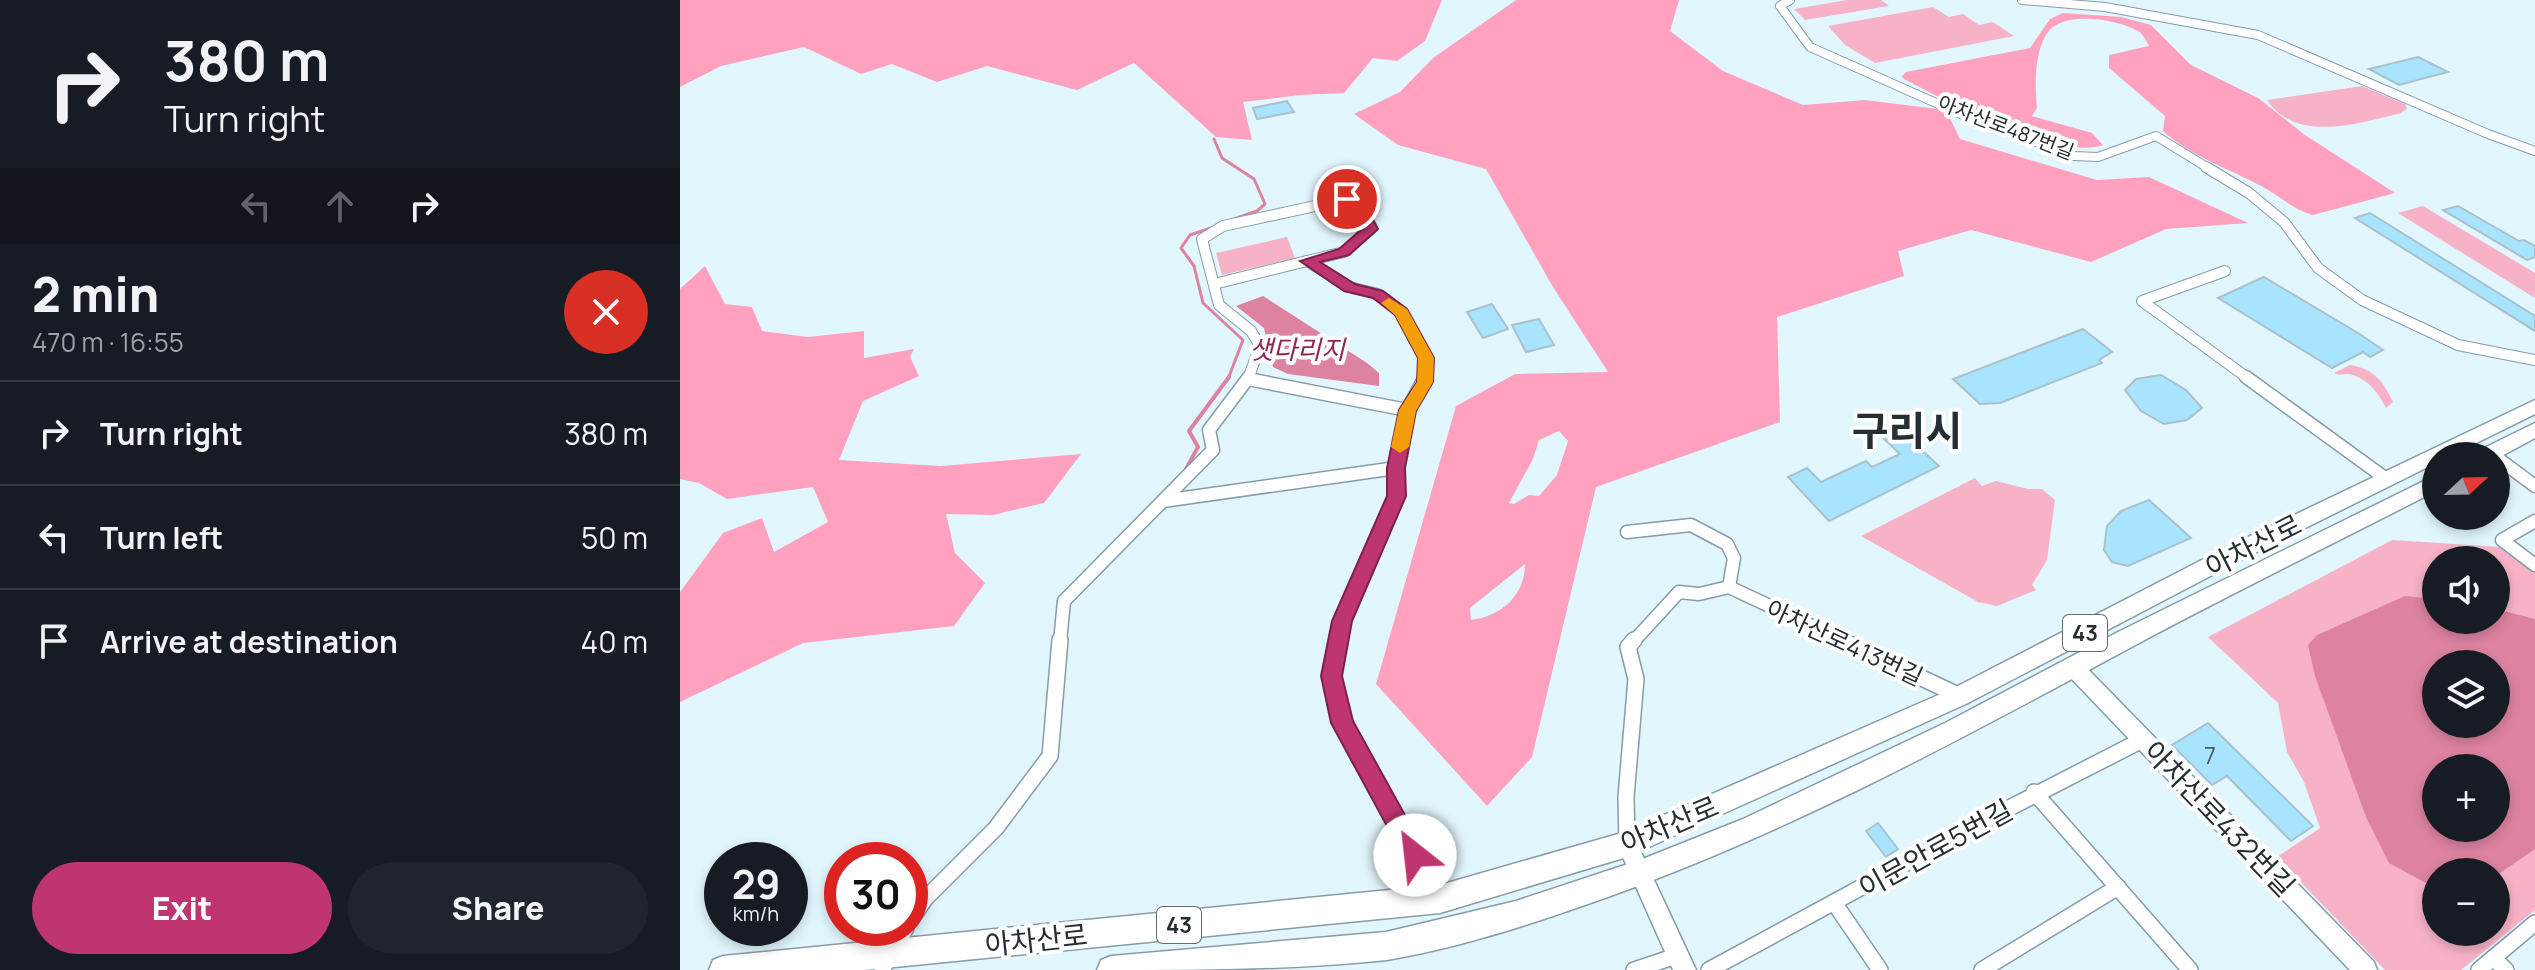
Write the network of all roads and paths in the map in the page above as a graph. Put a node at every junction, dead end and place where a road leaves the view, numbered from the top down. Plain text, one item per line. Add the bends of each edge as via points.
1 (1790, 0) edge
2 (2022, 0) edge
3 (2535, 151) edge
4 (1307, 261) junction
5 (2225, 271) dead end
6 (1214, 284) junction
7 (2535, 360) edge
8 (1248, 379) junction
9 (2535, 406) edge
10 (1407, 410) junction
11 (2535, 430) edge
12 (2510, 445) edge
13 (1396, 468) junction
14 (2510, 469) edge
15 (2385, 478) junction
16 (2535, 486) edge
17 (2422, 489) edge
18 (1163, 501) junction
19 (2535, 521) edge
20 (1627, 532) dead end
21 (2535, 565) edge
22 (1729, 587) junction
23 (2073, 667) junction
24 (1960, 696) junction
25 (2144, 739) junction
26 (2034, 792) junction
27 (1627, 844) junction
28 (1640, 873) junction
29 (2118, 887) junction
30 (928, 896) edge
31 (1440, 899) junction
32 (1835, 904) junction
33 (2535, 923) edge
34 (886, 962) edge
35 (1680, 963) edge
36 (2500, 964) edge
37 (723, 970) edge
38 (1111, 970) edge
39 (1634, 970) edge
40 (1709, 970) edge
41 (1880, 970) edge
42 (1982, 970) edge
43 (2190, 970) edge
44 (2366, 970) edge
45 (2479, 970) edge

1 - 7 street, 아차산로487번길 via 1780,6 1810,47 1963,115 2074,156 2098,157 2156,136 2249,193 2284,222 2318,268 2362,300 2458,345
2 - 3 street via 2105,7 2258,35
4 - 6 street
4 - 6 street via 1344,252 1371,229 1359,205 1347,199 1223,226 1202,239
4 - 10 street via 1349,287 1378,294 1401,312 1426,358 1425,382
5 - 15 street via 2142,301
6 - 8 street via 1219,305 1251,331 1260,346
8 - 10 street
8 - 18 street via 1209,430 1213,450
9 - 15 main road, 아차산로 / 43
10 - 13 street
11 - 12 main road
13 - 18 street
13 - 31 street via 1397,496 1342,621 1331,676 1342,723
14 - 16 street
15 - 24 main road, 아차산로 / 43
17 - 23 main road, 아차산로 / 43
18 - 30 street via 1064,601 1050,756 996,828
19 - 21 street via 2502,540
20 - 22 street via 1691,525 1727,544 1734,558
22 - 24 street, 아차산로413번길
22 - 27 street via 1679,592 1628,647 1636,679
23 - 25 street, 아차산로432번길
23 - 28 main road, 아차산로 / 43 via 1752,828
24 - 27 main road, 아차산로 / 43
25 - 26 street, 이문안로5번길
25 - 44 street, 아차산로432번길
26 - 29 street, 이문안로5번길
26 - 32 street, 이문안로5번길
27 - 28 street
27 - 31 main road, 아차산로 / 43
28 - 35 street
28 - 38 main road, 아차산로 / 43 via 1516,915 1386,946
29 - 42 street
29 - 43 street, 이문안로5번길
31 - 34 main road, 아차산로 / 43
32 - 40 street, 이문안로5번길
32 - 41 street, 이문안로5번길
33 - 36 street
34 - 37 main road, 아차산로 / 43
35 - 39 street
36 - 45 street

